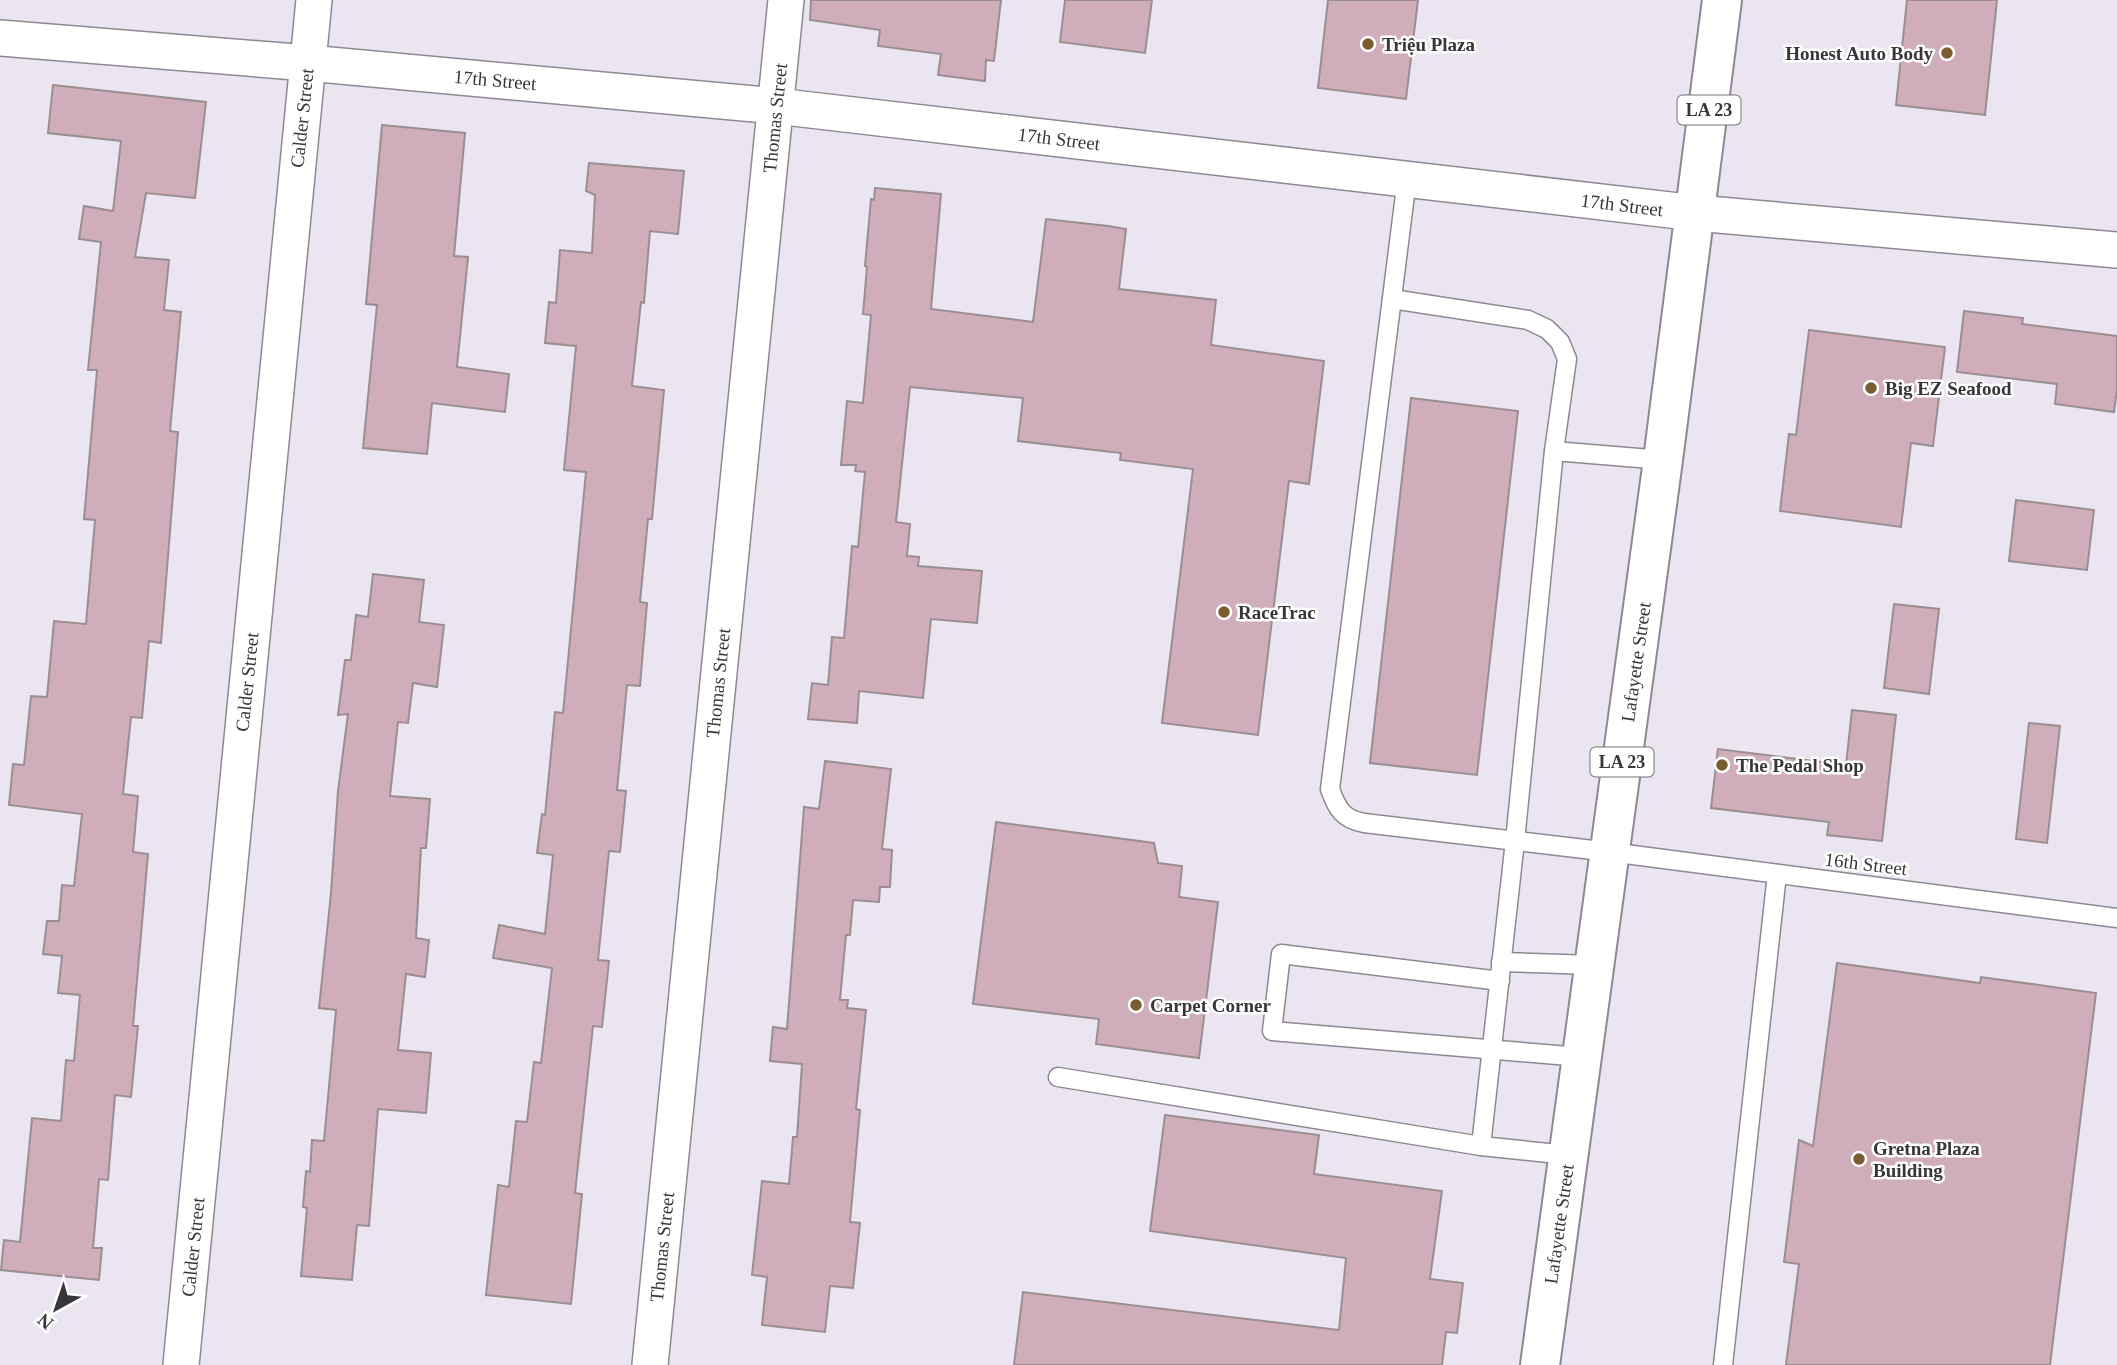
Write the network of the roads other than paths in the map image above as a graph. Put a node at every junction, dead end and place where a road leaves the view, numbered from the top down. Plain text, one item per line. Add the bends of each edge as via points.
1 (314, 0) edge
2 (786, 0) edge
3 (1722, 0) edge
4 (0, 38) edge
5 (307, 63) junction
6 (776, 106) junction
7 (1407, 179) junction
8 (1696, 213) junction
9 (2117, 250) edge
10 (1392, 299) junction
11 (1554, 451) junction
12 (1663, 460) junction
13 (1515, 841) junction
14 (1610, 852) junction
15 (1777, 874) junction
16 (2117, 918) edge
17 (1501, 962) junction
18 (1594, 965) junction
19 (1500, 981) junction
20 (1492, 1051) junction
21 (1581, 1057) junction
22 (1059, 1077) dead end
23 (1481, 1146) junction
24 (1568, 1155) junction
25 (181, 1365) edge
26 (650, 1365) edge
27 (1540, 1365) edge
28 (1723, 1365) edge

1 - 5 street, Calder Street
2 - 6 street, Thomas Street
3 - 8 highway, Lafayette Street / LA 23
4 - 5 street, 17th Street
5 - 6 street, 17th Street
5 - 25 street, Calder Street
6 - 7 street, 17th Street
6 - 26 street, Thomas Street
7 - 8 street, 17th Street
7 - 10 lane, 16th Street
8 - 9 street, 17th Street
8 - 12 highway, Lafayette Street / LA 23
10 - 11 lane via 1528,320 1547,329 1560,342 1567,359
10 - 13 lane, 16th Street via 1330,789 1340,812 1351,821
11 - 12 lane
11 - 13 lane
12 - 14 highway, Lafayette Street / LA 23
13 - 14 lane, 16th Street
13 - 17 lane
14 - 15 lane, 16th Street
14 - 18 highway, Lafayette Street / LA 23
15 - 16 lane, 16th Street
15 - 28 lane
17 - 18 lane
17 - 19 lane
18 - 21 highway, Lafayette Street / LA 23
19 - 20 lane
19 - 20 lane via 1281,954 1272,1031
20 - 21 lane
20 - 23 lane
21 - 24 highway, Lafayette Street / LA 23
22 - 23 lane
23 - 24 lane
24 - 27 highway, Lafayette Street / LA 23

